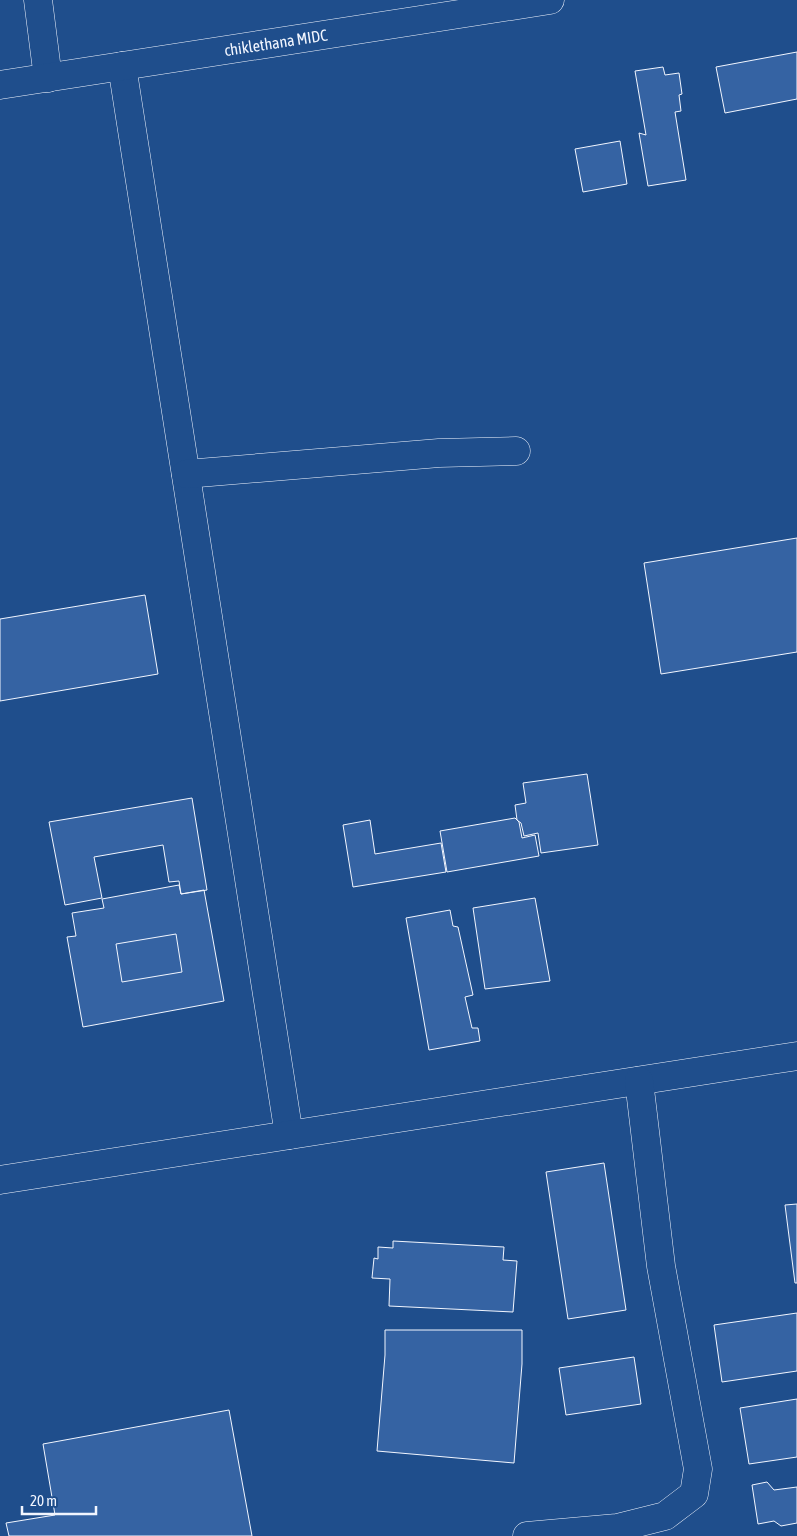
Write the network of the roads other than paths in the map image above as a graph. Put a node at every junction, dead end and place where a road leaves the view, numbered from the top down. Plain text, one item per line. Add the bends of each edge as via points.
1 (38, 0) edge
2 (550, 0) edge
3 (122, 66) junction
4 (48, 78) junction
5 (0, 85) edge
6 (516, 452) dead end
7 (186, 474) junction
8 (797, 1056) edge
9 (639, 1081) junction
10 (289, 1135) junction
11 (0, 1180) edge
12 (527, 1536) edge

1 - 4 street
2 - 3 street, chiklethana MIDC
3 - 4 street, chiklethana MIDC
3 - 7 street
4 - 5 street, chiklethana MIDC
6 - 7 street via 439,453
7 - 10 street
8 - 9 street
9 - 10 street
9 - 12 street via 662,1266 698,1469 694,1494 665,1516 626,1526
10 - 11 street

